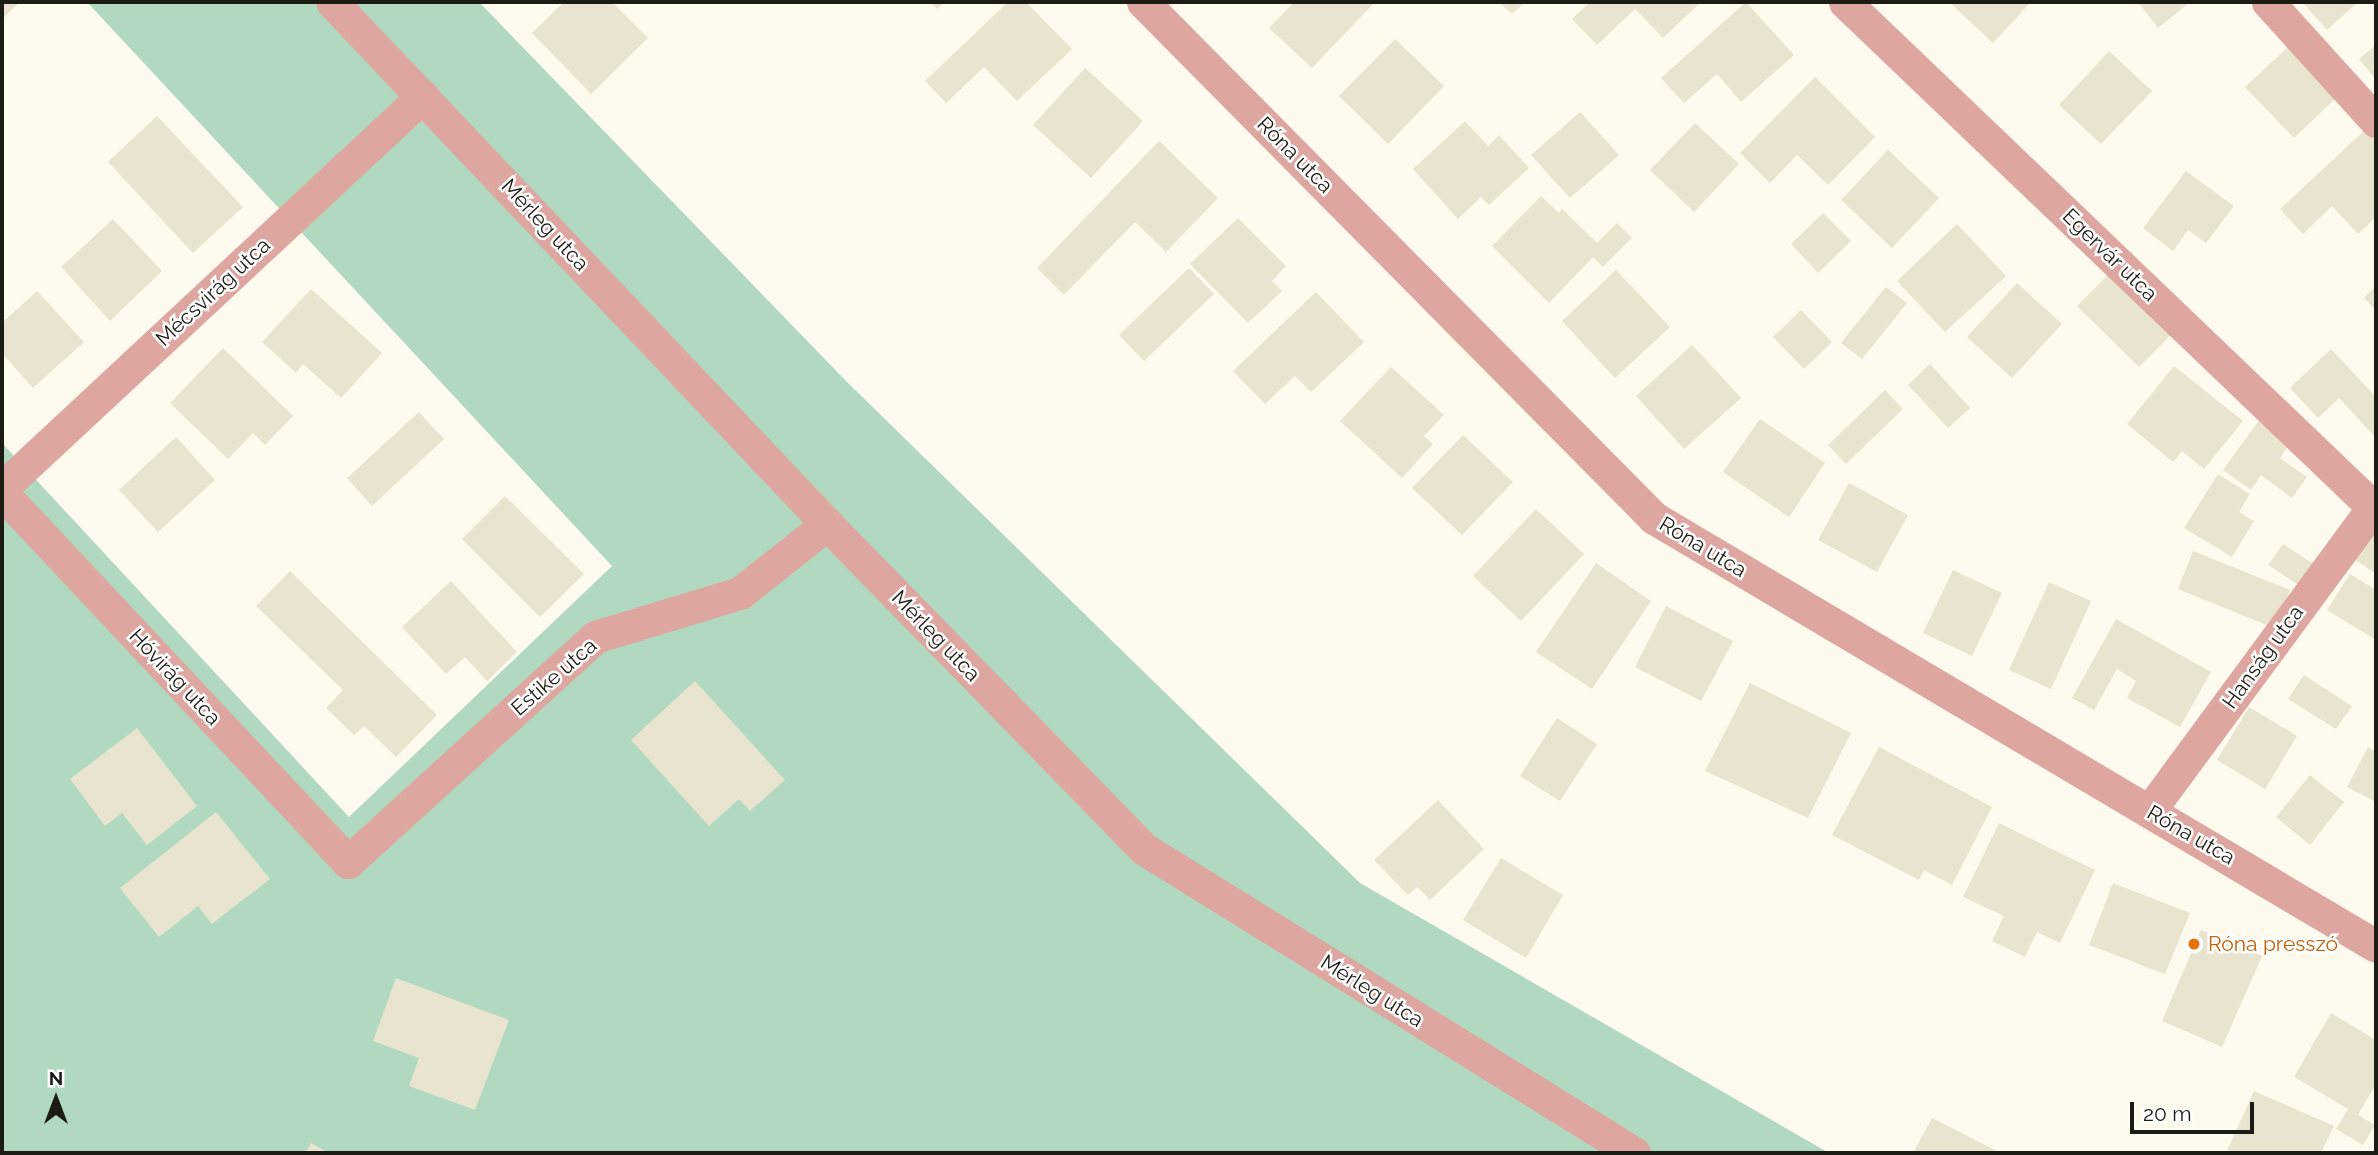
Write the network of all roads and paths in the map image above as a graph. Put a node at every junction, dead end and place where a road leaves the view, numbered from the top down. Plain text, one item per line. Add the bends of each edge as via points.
1 (332, 2) edge
2 (1845, 2) edge
3 (2268, 2) edge
4 (1153, 5) edge
5 (424, 96) junction
6 (2376, 121) edge
7 (2, 490) edge
8 (2375, 506) edge
9 (827, 524) junction
10 (2150, 810) junction
11 (348, 862) joint
12 (2376, 946) edge
13 (1634, 1153) edge

1 - 5 street, Mérleg utca
2 - 8 street, Egervár utca
3 - 6 street
4 - 10 street, Róna utca via 1654,518
5 - 7 street, Mécsvirág utca
5 - 9 street, Mérleg utca
7 - 11 street, Hóvirág utca
8 - 10 street, Hanság utca
9 - 11 street, Estike utca via 740,593 595,638
9 - 13 street, Mérleg utca via 1144,849
10 - 12 street, Róna utca

